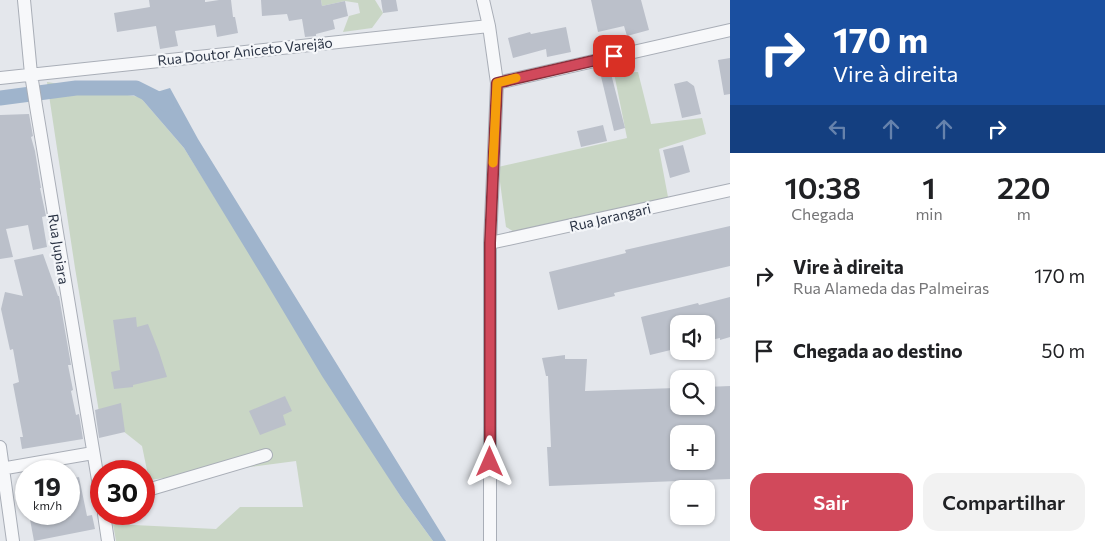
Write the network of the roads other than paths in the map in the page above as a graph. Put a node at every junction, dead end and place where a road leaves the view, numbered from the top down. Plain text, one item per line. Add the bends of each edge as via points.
1 (24, 0) edge
2 (482, 0) edge
3 (489, 26) junction
4 (730, 30) edge
5 (0, 78) edge
6 (32, 80) junction
7 (497, 83) junction
8 (730, 190) edge
9 (490, 243) junction
10 (0, 447) edge
11 (93, 452) junction
12 (266, 455) dead end
13 (94, 460) edge
14 (1, 469) edge
15 (155, 488) edge
16 (106, 525) edge
17 (13, 541) edge
18 (108, 541) edge
19 (490, 541) edge

1 - 6 street, Rua Jupiara
2 - 3 street
3 - 6 street, Rua Doutor Aniceto Varejão
3 - 7 street
4 - 7 street
5 - 6 street, Rua Doutor Aniceto Varejão
6 - 11 street, Rua Jupiara
7 - 9 street
8 - 9 street, Rua Jarangari
9 - 19 street
10 - 14 street
11 - 13 street, Rua Jupiara
11 - 14 street
12 - 15 street
14 - 17 street
16 - 18 street

